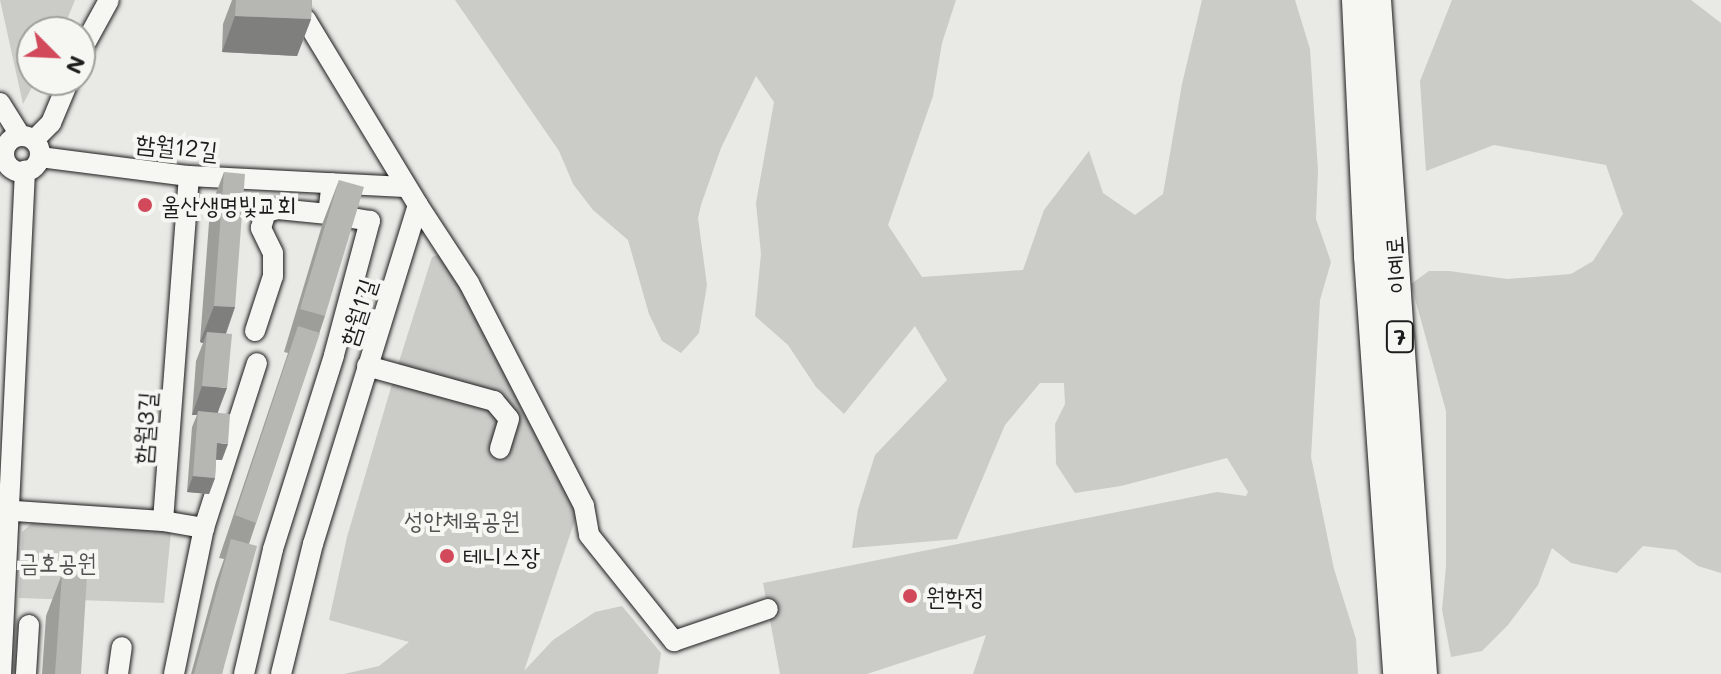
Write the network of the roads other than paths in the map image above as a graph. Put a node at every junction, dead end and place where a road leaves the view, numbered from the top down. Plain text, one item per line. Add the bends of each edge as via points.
1 (109, 0) edge
2 (282, 0) edge
3 (1356, 0) edge
4 (1377, 0) edge
5 (96, 24) edge
6 (62, 96) edge
7 (0, 103) edge
8 (32, 144) junction
9 (2, 158) edge
10 (25, 171) junction
11 (189, 176) junction
12 (332, 183) junction
13 (405, 187) junction
14 (418, 205) junction
15 (328, 214) junction
16 (255, 331) dead end
17 (257, 363) dead end
18 (367, 366) junction
19 (500, 449) dead end
20 (5, 511) edge
21 (163, 521) junction
22 (204, 528) junction
23 (768, 609) dead end
24 (29, 625) dead end
25 (122, 647) dead end
26 (1, 674) edge
27 (26, 674) edge
28 (118, 674) edge
29 (174, 674) edge
30 (244, 674) edge
31 (281, 674) edge
32 (1397, 674) edge
33 (1423, 674) edge

1 - 5 street
2 - 13 street via 306,20
3 - 32 highway, 이예로 / 7
4 - 33 highway, 이예로 / 7
6 - 8 street via 51,123
7 - 8 street
8 - 9 street via 10,140
8 - 10 street via 35,166
8 - 11 street, 함월12길
9 - 10 street
10 - 20 street
11 - 12 street, 함월12길
11 - 21 street, 함월3길
12 - 13 street, 함월12길
12 - 15 street
13 - 14 street
14 - 18 street, 함월1길
14 - 23 street via 469,283 584,506 589,535 674,641
15 - 16 street via 266,212 261,228 273,253 273,276
15 - 30 street via 370,221 273,549
17 - 22 street
18 - 19 street via 494,401 509,419
18 - 31 street, 함월1길 via 313,544
20 - 21 street
20 - 26 street
21 - 22 street
22 - 29 street
24 - 27 street
25 - 28 street

